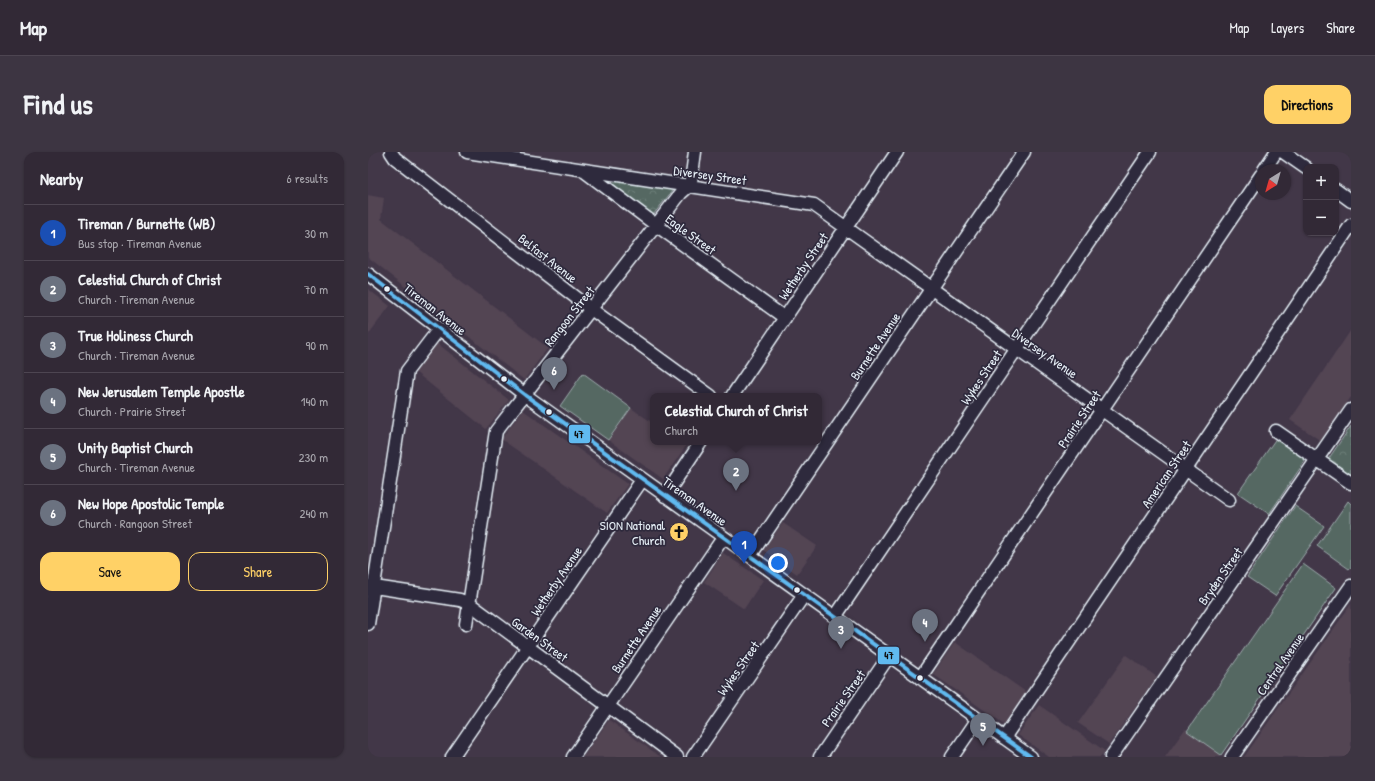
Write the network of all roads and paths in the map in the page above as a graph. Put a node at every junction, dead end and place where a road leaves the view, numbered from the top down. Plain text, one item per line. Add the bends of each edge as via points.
1 (391, 152) edge
2 (467, 152) edge
3 (695, 152) edge
4 (897, 152) edge
5 (1024, 152) edge
6 (1150, 152) edge
7 (1276, 152) edge
8 (1283, 152) edge
9 (1268, 164) edge
10 (1303, 166) edge
11 (583, 170) junction
12 (1255, 184) edge
13 (689, 186) junction
14 (1339, 192) edge
15 (1351, 201) edge
16 (656, 225) junction
17 (1351, 225) edge
18 (846, 227) junction
19 (368, 274) edge
20 (931, 288) junction
21 (591, 309) junction
22 (785, 318) junction
23 (439, 329) junction
24 (1016, 349) junction
25 (707, 393) edge
26 (734, 393) edge
27 (525, 395) junction
28 (1102, 410) junction
29 (1351, 410) edge
30 (1276, 431) dead end
31 (699, 445) edge
32 (1317, 460) junction
33 (1186, 470) junction
34 (642, 480) junction
35 (1351, 483) edge
36 (665, 496) junction
37 (1229, 500) dead end
38 (723, 538) junction
39 (750, 556) junction
40 (1351, 586) edge
41 (371, 587) edge
42 (804, 595) junction
43 (470, 604) junction
44 (835, 617) junction
45 (368, 624) edge
46 (466, 624) dead end
47 (527, 648) junction
48 (889, 656) junction
49 (920, 678) junction
50 (607, 707) junction
51 (978, 719) junction
52 (1004, 738) junction
53 (452, 757) edge
54 (573, 757) edge
55 (677, 757) edge
56 (694, 757) edge
57 (820, 757) edge
58 (952, 757) edge
59 (1031, 757) edge
60 (1111, 757) edge
61 (1232, 757) edge

1 - 21 street, Belfast Avenue via 395,158
2 - 11 street, Diversey Street
3 - 13 street
4 - 18 street, Wetherby Street
5 - 20 street, Burnette Avenue
6 - 24 street, Wykes Street
7 - 9 street
8 - 10 street
11 - 13 street, Diversey Street
11 - 16 street, Eagle Street
12 - 28 street, Prairie Street
13 - 16 street, Rangoon Street
13 - 18 street, Diversey Street via 814,205
14 - 15 street
16 - 21 street, Rangoon Street
16 - 22 street, Eagle Street
17 - 33 street, American Street
18 - 20 street, Diversey Avenue
18 - 22 street, Wetherby Street
19 - 23 street, Tireman Avenue
20 - 24 street, Diversey Avenue
20 - 39 street, Burnette Avenue
21 - 25 street, Belfast Avenue
21 - 27 street, Rangoon Street
22 - 26 street, Wetherby Street
23 - 27 street, Tireman Avenue
23 - 41 street via 407,371
24 - 28 street, Diversey Avenue
24 - 44 street, Wykes Street
27 - 34 street, Tireman Avenue
27 - 43 street, Rangoon Street via 496,431 494,438
28 - 33 street, Diversey Avenue
28 - 49 street, Prairie Street
29 - 32 street, Bryden Street
30 - 32 street
31 - 36 street
32 - 35 street
32 - 60 street, Bryden Street
33 - 37 street, Diversey Avenue
33 - 52 street, American Street
34 - 36 street, Tireman Avenue
34 - 47 street, Wetherby Avenue
36 - 38 street, Tireman Avenue
38 - 39 street, Tireman Avenue
38 - 50 street, Burnette Avenue
39 - 42 street, Tireman Avenue
40 - 61 street, Central Avenue
41 - 43 street, Garden Street via 460,600
41 - 45 street
42 - 44 street, Tireman Avenue
42 - 56 street, Wykes Street
43 - 46 street, Rangoon Street
43 - 47 street, Garden Street
44 - 48 street, Tireman Avenue
47 - 50 street, Garden Street
47 - 53 street, Wetherby Avenue
48 - 49 street, Tireman Avenue
48 - 57 street, Prairie Street
49 - 51 street, Tireman Avenue
50 - 54 street, Burnette Avenue
50 - 55 street, Garden Street
51 - 52 street, Tireman Avenue
51 - 58 street
52 - 59 street, Tireman Avenue

